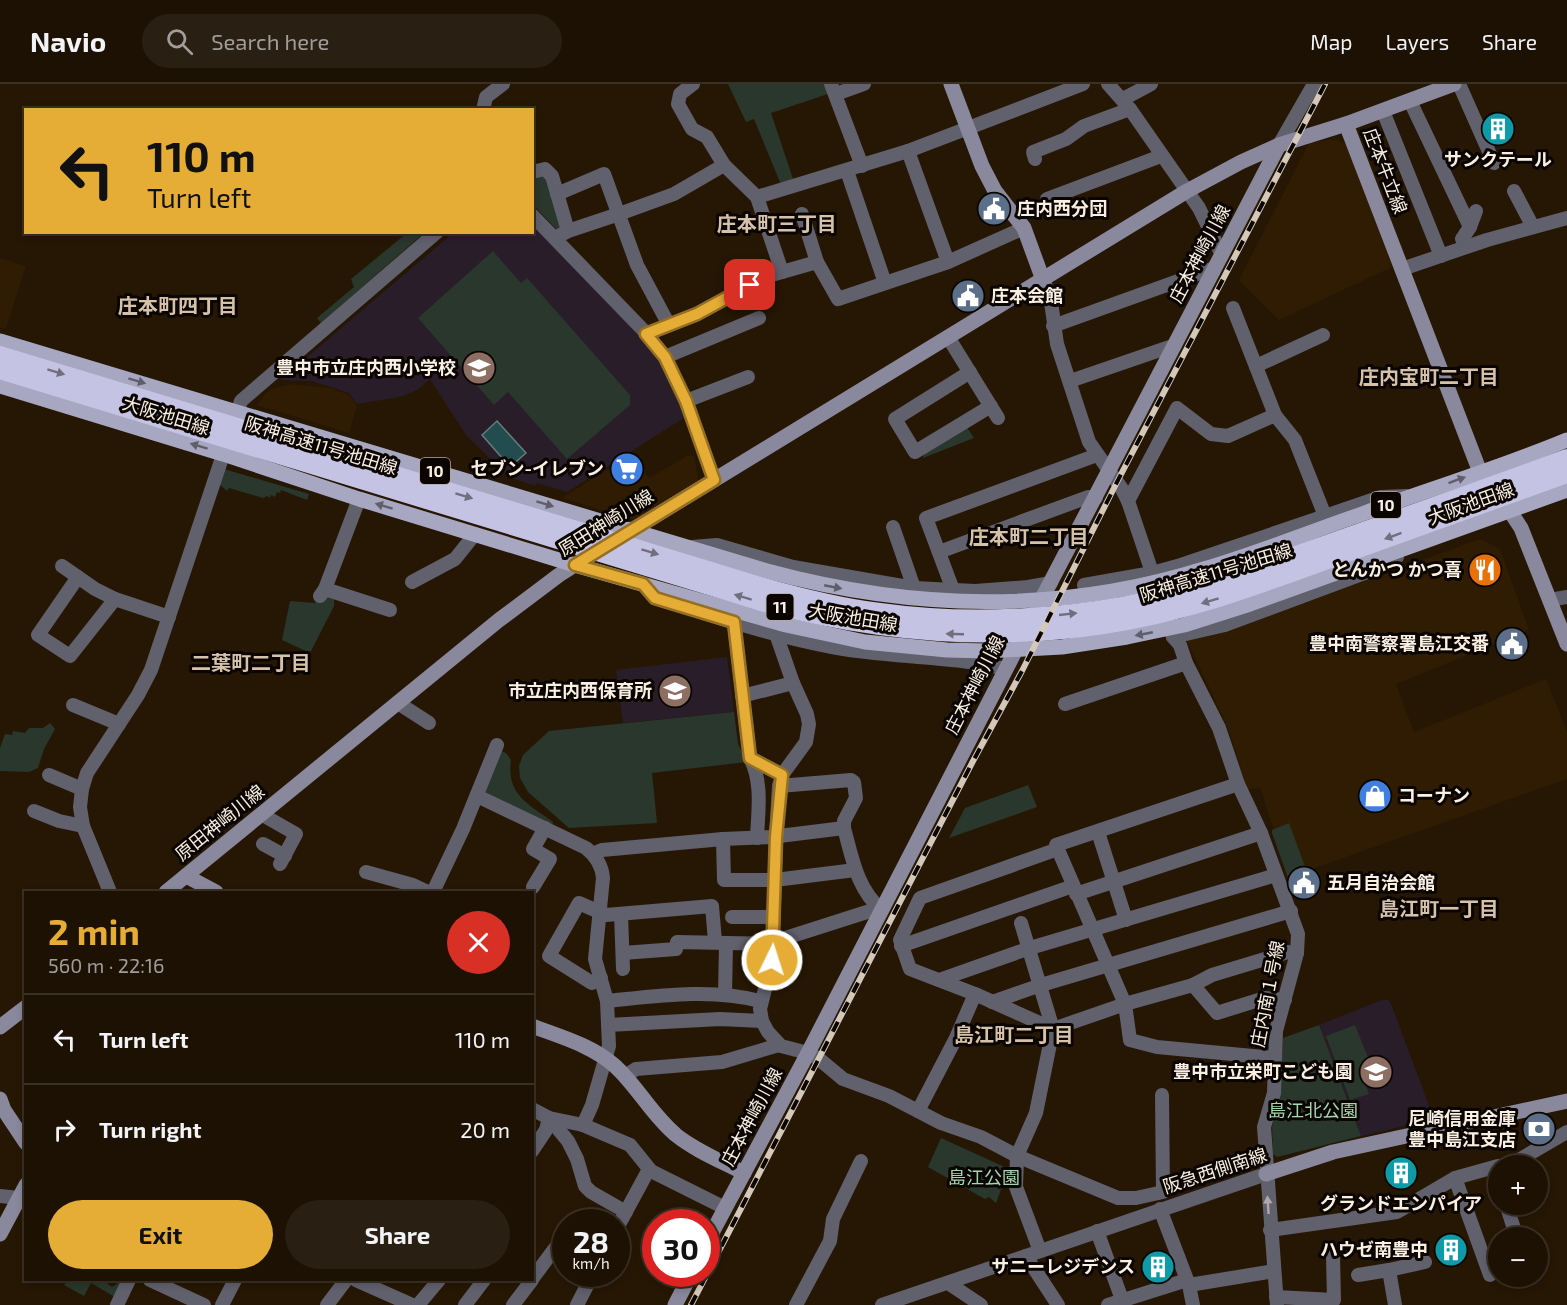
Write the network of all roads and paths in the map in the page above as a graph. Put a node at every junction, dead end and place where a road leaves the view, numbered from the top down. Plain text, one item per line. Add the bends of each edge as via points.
1 (503, 84) edge
2 (693, 84) edge
3 (864, 84) edge
4 (951, 84) edge
5 (1083, 84) edge
6 (1108, 84) edge
7 (1151, 84) edge
8 (1314, 84) edge
9 (1454, 84) edge
10 (1459, 84) edge
11 (834, 89) edge
12 (1410, 101) junction
13 (1126, 104) junction
14 (483, 108) edge
15 (1383, 111) junction
16 (1346, 124) junction
17 (968, 129) junction
18 (1279, 146) junction
19 (908, 151) junction
20 (1161, 156) junction
21 (1035, 159) dead end
22 (1494, 163) dead end
23 (724, 165) junction
24 (862, 166) junction
25 (847, 171) junction
26 (534, 172) edge
27 (1187, 191) junction
28 (1514, 191) dead end
29 (557, 194) junction
30 (757, 197) junction
31 (1047, 199) dead end
32 (1476, 211) dead end
33 (619, 214) junction
34 (802, 214) dead end
35 (534, 217) edge
36 (1567, 218) edge
37 (1533, 227) junction
38 (1024, 228) junction
39 (568, 231) junction
40 (435, 234) edge
41 (555, 238) junction
42 (1441, 256) junction
43 (1218, 261) junction
44 (817, 262) junction
45 (948, 262) junction
46 (1402, 269) junction
47 (782, 272) junction
48 (1043, 280) junction
49 (885, 283) junction
50 (1233, 308) dead end
51 (759, 318) dead end
52 (669, 326) junction
53 (1053, 326) junction
54 (646, 334) junction
55 (1323, 335) dead end
56 (948, 337) junction
57 (0, 341) edge
58 (1175, 345) junction
59 (0, 355) edge
60 (665, 357) junction
61 (1256, 366) junction
62 (0, 370) edge
63 (970, 372) junction
64 (748, 377) dead end
65 (1070, 381) junction
66 (0, 386) edge
67 (686, 401) junction
68 (238, 411) junction
69 (1275, 415) junction
70 (1567, 440) edge
71 (223, 453) junction
72 (1097, 455) junction
73 (1567, 458) edge
74 (1110, 471) junction
75 (1480, 472) junction
76 (1567, 474) edge
77 (714, 480) junction
78 (1567, 490) edge
79 (1413, 496) junction
80 (1096, 498) junction
81 (359, 499) junction
82 (1128, 501) junction
83 (1512, 511) junction
84 (1325, 516) junction
85 (893, 527) dead end
86 (631, 530) junction
87 (475, 534) junction
88 (1431, 539) junction
89 (687, 547) junction
90 (939, 552) junction
91 (575, 565) junction
92 (62, 566) dead end
93 (1152, 573) junction
94 (78, 577) junction
95 (412, 582) dead end
96 (1051, 583) junction
97 (643, 584) junction
98 (1084, 585) dead end
99 (915, 588) junction
100 (953, 590) junction
101 (1567, 597) edge
102 (115, 599) junction
103 (1550, 600) junction
104 (390, 610) dead end
105 (169, 617) junction
106 (734, 622) junction
107 (776, 634) junction
108 (1173, 637) junction
109 (1567, 644) edge
110 (1186, 663) junction
111 (1005, 669) junction
112 (793, 683) junction
113 (742, 696) junction
114 (398, 703) junction
115 (1065, 704) dead end
116 (73, 705) dead end
117 (429, 723) dead end
118 (119, 724) junction
119 (497, 745) dead end
120 (750, 758) junction
121 (49, 775) dead end
122 (780, 781) junction
123 (1238, 784) junction
124 (82, 789) junction
125 (477, 796) junction
126 (34, 811) dead end
127 (261, 814) junction
128 (83, 826) junction
129 (545, 828) junction
130 (844, 828) junction
131 (1098, 832) junction
132 (1261, 833) junction
133 (776, 837) junction
134 (757, 838) junction
135 (723, 839) junction
136 (263, 844) dead end
137 (1058, 849) junction
138 (593, 854) junction
139 (855, 870) junction
140 (366, 872) dead end
141 (1276, 875) junction
142 (186, 876) junction
143 (775, 880) junction
144 (1114, 882) junction
145 (533, 887) dead end
146 (1075, 890) junction
147 (110, 891) edge
148 (167, 891) edge
149 (214, 891) edge
150 (426, 891) edge
151 (433, 891) edge
152 (882, 910) junction
153 (1291, 911) junction
154 (600, 913) junction
155 (621, 914) junction
156 (732, 917) dead end
157 (774, 917) junction
158 (1126, 920) junction
159 (1021, 923) dead end
160 (1092, 931) junction
161 (720, 942) junction
162 (773, 943) junction
163 (901, 946) junction
164 (1030, 948) junction
165 (622, 953) junction
166 (1297, 953) junction
167 (1108, 965) junction
168 (623, 969) dead end
169 (601, 978) junction
170 (939, 980) junction
171 (1193, 985) junction
172 (1041, 986) junction
173 (975, 994) junction
174 (725, 995) junction
175 (1284, 1000) junction
176 (607, 1001) junction
177 (760, 1001) junction
178 (992, 1002) junction
179 (1125, 1004) junction
180 (24, 1009) edge
181 (762, 1021) junction
182 (608, 1025) junction
183 (0, 1027) edge
184 (534, 1027) edge
185 (1053, 1029) junction
186 (779, 1045) junction
187 (808, 1053) junction
188 (1274, 1058) junction
189 (606, 1059) junction
190 (624, 1076) junction
191 (1162, 1095) dead end
192 (0, 1099) edge
193 (1567, 1101) edge
194 (534, 1110) edge
195 (918, 1111) junction
196 (549, 1118) junction
197 (5, 1120) edge
198 (583, 1125) junction
199 (1567, 1132) edge
200 (24, 1141) edge
201 (534, 1148) edge
202 (1527, 1155) edge
203 (1017, 1156) junction
204 (861, 1161) dead end
205 (649, 1169) junction
206 (1488, 1170) edge
207 (744, 1173) junction
208 (1266, 1174) junction
209 (1455, 1178) junction
210 (22, 1191) edge
211 (0, 1196) edge
212 (725, 1208) junction
213 (621, 1209) edge
214 (628, 1209) edge
215 (1160, 1209) junction
216 (720, 1217) edge
217 (1270, 1230) junction
218 (1097, 1231) junction
219 (0, 1233) edge
220 (1040, 1251) junction
221 (552, 1252) edge
222 (1026, 1256) junction
223 (1333, 1256) dead end
224 (1425, 1262) dead end
225 (1488, 1269) edge
226 (1389, 1270) junction
227 (1274, 1271) junction
228 (1358, 1275) dead end
229 (534, 1276) edge
230 (129, 1281) edge
231 (152, 1281) edge
232 (234, 1281) edge
233 (345, 1281) edge
234 (359, 1281) edge
235 (438, 1281) edge
236 (483, 1281) edge
237 (531, 1281) edge
238 (948, 1282) junction
239 (1188, 1283) junction
240 (586, 1287) edge
241 (684, 1287) edge
242 (1276, 1301) edge
243 (1123, 1302) edge
244 (117, 1305) edge
245 (204, 1305) edge
246 (222, 1305) edge
247 (327, 1305) edge
248 (412, 1305) edge
249 (418, 1305) edge
250 (465, 1305) edge
251 (513, 1305) edge
252 (577, 1305) edge
253 (675, 1305) edge
254 (796, 1305) edge
255 (882, 1305) edge
256 (981, 1305) edge
257 (1058, 1305) edge
258 (1108, 1305) edge
259 (1193, 1305) edge
260 (1395, 1305) edge

1 - 14 street via 486,97
2 - 23 street via 680,94 678,104 692,129 707,137
3 - 11 street
4 - 17 street
5 - 17 street
6 - 13 street
7 - 13 street
8 - 18 street
9 - 12 street
10 - 22 street
11 - 24 street
12 - 15 street
12 - 32 street via 1466,233
13 - 20 street
13 - 21 street via 1066,139 1033,152
15 - 16 street
15 - 42 street
16 - 18 street, 庄本牛立線
16 - 46 street, 庄本牛立線
17 - 19 street
17 - 38 street via 995,191
18 - 27 street, 庄本牛立線
18 - 43 street, 庄本神崎川線
19 - 24 street
19 - 45 street
20 - 27 street
20 - 31 street
23 - 30 street
23 - 33 street via 674,194
24 - 25 street
25 - 30 street
25 - 49 street
26 - 29 street via 545,169 552,176
27 - 43 street via 1199,208
27 - 48 street, 庄本牛立線
28 - 37 street
29 - 33 street via 604,174
29 - 39 street
30 - 47 street
33 - 39 street
33 - 52 street via 637,265
34 - 44 street
35 - 41 street
36 - 37 street
37 - 42 street
38 - 45 street
38 - 48 street
39 - 41 street
40 - 68 street via 251,392
41 - 54 street
42 - 46 street
43 - 53 street
43 - 58 street, 庄本神崎川線
44 - 47 street
44 - 49 street via 838,299
45 - 49 street
46 - 75 street, 庄本牛立線
47 - 52 street
48 - 53 street, 庄内南１号線 via 1050,295
48 - 56 street, 原田神崎川線
50 - 61 street
51 - 60 street
52 - 54 street
53 - 65 street, 庄内南１号線
54 - 60 street
55 - 61 street
56 - 63 street
56 - 77 street, 原田神崎川線
57 -> 68 main road, 大阪池田線 / 10
58 - 65 street
58 - 74 street, 庄本神崎川線
59 -> 73 highway, 阪神高速11号池田線 / 11 via 761,586 840,605 917,616 1028,617 1097,610 1165,597
60 - 67 street
61 - 69 street
76 -> 62 highway, 阪神高速11号池田線 / 11 via 1235,593 1169,612 1102,626 1030,633 917,632 837,621 758,601
63 - 63 street via 895,419 915,453 994,412
64 - 67 street
65 - 72 street, 庄内南１号線 via 1089,442
71 -> 66 main road, 大阪池田線
67 - 77 street
68 - 71 street
68 -> 86 main road, 大阪池田線 / 10
69 - 82 street via 1228,436 1211,434 1177,408
69 - 84 street via 1295,440
70 - 75 main road, 大阪池田線 / 10
71 - 81 main road, 大阪池田線
71 - 105 street
72 - 74 street, 庄内南１号線
72 - 90 street via 926,518
74 - 80 street, 庄本神崎川線
74 - 82 street, 庄内南１号線
79 -> 75 main road, 大阪池田線 / 10
75 - 83 street, 庄本牛立線
77 - 86 street, 原田神崎川線
78 - 83 main road, 大阪池田線
79 - 84 street via 1381,497
89 -> 79 main road, 大阪池田線 / 10 via 808,582 891,597 967,602 1035,600 1118,589 1204,569
80 - 90 street via 1088,497
80 - 96 street, 庄本神崎川線
87 -> 81 main road, 大阪池田線
81 - 104 street via 322,593
82 - 93 street, 庄内南１号線
83 - 88 main road, 大阪池田線
83 - 103 street, 庄本牛立線
84 - 93 street
85 - 99 street
86 - 89 main road, 大阪池田線 / 10
86 - 91 street, 原田神崎川線
87 - 91 main road, 大阪池田線
87 - 95 street via 455,559
88 -> 97 main road, 大阪池田線 via 1221,614 1156,631 1053,647 986,651 865,642 786,626
88 - 108 street via 1365,573 1225,625
89 - 99 street via 717,545 794,567
90 - 100 street
91 - 97 main road, 大阪池田線
91 - 114 street, 原田神崎川線 via 499,620
92 - 94 street
93 - 98 street
93 - 108 street, 庄内南１号線
94 - 102 street
94 - 102 street via 38,635 70,656
96 - 100 street
96 - 111 street, 庄本神崎川線
97 - 106 street via 655,598
99 - 100 street
101 - 103 street
102 - 105 street
103 - 109 street, 庄本牛立線
105 - 118 street via 151,670
106 - 107 street
106 - 113 street
107 - 111 street via 883,655
107 - 112 street
108 - 110 street, 庄内南１号線
110 - 115 street
110 - 123 street, 庄内南１号線 via 1219,728
111 - 152 street, 庄本神崎川線
112 - 113 street
112 - 122 street via 807,714 809,730 803,747
113 - 120 street
114 - 117 street
114 - 127 street, 原田神崎川線
116 - 118 street
118 - 124 street via 87,773
119 - 125 street
120 - 122 street
120 - 134 street via 759,791
121 - 124 street
122 - 130 street via 854,782 856,798
122 - 133 street
123 - 131 street
123 - 132 street, 庄内南１号線
124 - 128 street
125 - 129 street
125 - 151 street
126 - 128 street
127 - 136 street via 296,834 282,860
127 - 142 street, 原田神崎川線
128 - 147 street
129 - 138 street
129 - 145 street via 533,849 550,859
130 - 133 street
130 - 139 street
131 - 137 street via 1056,845
131 - 144 street
132 - 141 street, 庄内南１号線
132 - 144 street
133 - 134 street
133 - 143 street
134 - 135 street
135 - 138 street
135 - 143 street via 724,880
137 - 146 street
137 - 163 street via 920,898 900,940
138 - 154 street via 603,878
139 - 143 street
139 - 152 street via 869,898
140 - 150 street
141 - 153 street, 庄内南１号線
141 - 158 street
142 - 148 street, 原田神崎川線
142 - 149 street
143 - 157 street
144 - 146 street
144 - 158 street
146 - 160 street
146 - 163 street
152 - 162 street
152 - 187 street, 庄本神崎川線
153 - 166 street, 庄内南１号線 via 1298,934
153 - 167 street
154 - 155 street
154 - 169 street via 595,959
154 - 169 street via 579,903 549,956 592,982
155 - 161 street via 712,906
155 - 165 street
156 - 157 street
157 - 162 street
158 - 160 street
159 - 164 street
160 - 164 street
160 - 167 street
161 - 162 street
161 - 165 street via 677,942 676,949
161 - 174 street
162 - 177 street
163 - 170 street via 910,969
164 - 170 street
164 - 172 street
165 - 168 street
166 - 171 street via 1288,952 1212,975
166 - 175 street, 庄内南１号線
167 - 172 street
167 - 179 street
169 - 176 street
170 - 173 street
171 - 175 street via 1217,1013 1265,998
171 - 179 street
172 - 178 street
172 - 185 street
173 - 178 street
173 - 195 street
174 - 176 street
174 - 177 street
175 - 188 street, 庄内南１号線
176 - 182 street
177 - 181 street
178 - 185 street
179 - 185 street
179 - 188 street via 1130,1040 1157,1047
180 - 183 street
181 - 182 street via 720,1019
181 - 186 street
182 - 189 street
184 - 189 street
185 - 203 street via 1036,1113
186 - 187 street
186 - 190 street via 722,1062 636,1069
187 - 195 street via 843,1079 889,1095
187 - 207 street, 庄本神崎川線
188 - 208 street, 庄内南１号線 via 1274,1093 1264,1126
189 - 190 street
189 - 198 street
190 - 207 street via 652,1112 678,1136
191 - 203 street via 1163,1192 1118,1198
192 - 197 street
193 - 208 street, 阪急西側南線 via 1333,1152
194 - 196 street
195 - 203 street
196 - 198 street
196 - 201 street via 546,1131
196 - 213 street via 568,1141 585,1186
197 - 200 street
198 - 205 street via 630,1145
199 - 202 street
203 - 220 street via 1016,1186
204 - 254 street via 833,1219 830,1241
205 - 212 street
205 - 214 street
206 - 209 street
207 - 212 street, 庄本神崎川線
208 - 215 street, 阪急西側南線
217 -> 208 street, 庄内南１号線
209 - 217 street via 1397,1212
209 - 225 street
210 - 211 street
210 - 219 street
212 - 216 street, 庄本神崎川線
215 - 218 street, 阪急西側南線
215 - 239 street
217 - 227 street, 庄内南１号線
218 - 220 street, 阪急西側南線
218 - 243 street
220 - 222 street, 阪急西側南線
221 - 229 street
222 - 238 street, 阪急西側南線
222 - 257 street
223 - 242 street via 1334,1300
224 - 226 street
226 - 228 street
226 - 260 street
227 - 239 street
227 - 242 street, 庄内南１号線
230 - 244 street
231 - 245 street
232 - 246 street
233 - 247 street
234 - 248 street
235 - 249 street
236 - 250 street
237 - 251 street
238 - 255 street, 阪急西側南線
238 - 256 street
239 - 243 street
239 - 259 street
240 - 252 street
241 - 253 street
243 - 258 street

